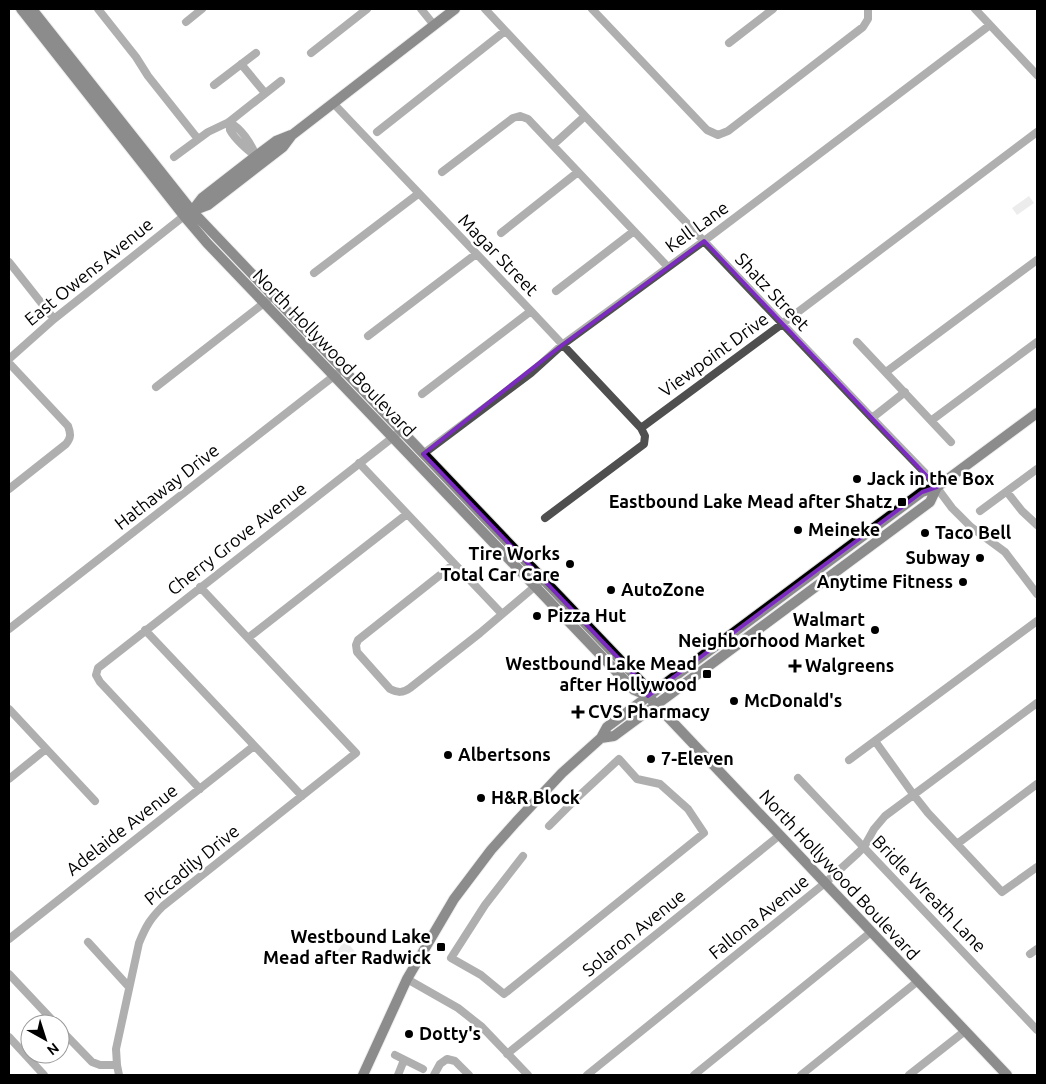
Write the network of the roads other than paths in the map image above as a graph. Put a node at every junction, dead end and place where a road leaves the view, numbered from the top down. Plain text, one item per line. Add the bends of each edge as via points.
1 (21, 9) edge
2 (32, 9) edge
3 (98, 9) edge
4 (202, 9) edge
5 (367, 9) edge
6 (421, 9) edge
7 (455, 9) edge
8 (485, 9) edge
9 (592, 9) edge
10 (773, 9) edge
11 (975, 9) edge
12 (868, 11) edge
13 (186, 22) dead end
14 (434, 25) junction
15 (990, 25) junction
16 (505, 31) junction
17 (729, 43) dead end
18 (256, 53) dead end
19 (311, 53) dead end
20 (241, 64) junction
21 (1037, 75) edge
22 (281, 81) dead end
23 (214, 85) dead end
24 (265, 93) junction
25 (333, 104) junction
26 (585, 116) junction
27 (229, 122) junction
28 (377, 132) dead end
29 (1037, 132) edge
30 (292, 135) junction
31 (198, 139) junction
32 (553, 145) junction
33 (256, 156) junction
34 (174, 157) dead end
35 (442, 172) dead end
36 (578, 172) junction
37 (418, 194) junction
38 (188, 214) junction
39 (634, 231) junction
40 (501, 233) dead end
41 (704, 241) junction
42 (476, 254) junction
43 (1037, 260) edge
44 (9, 262) edge
45 (668, 267) junction
46 (314, 273) dead end
47 (556, 291) dead end
48 (268, 299) junction
49 (531, 311) junction
50 (54, 319) junction
51 (782, 324) junction
52 (368, 336) dead end
53 (857, 342) dead end
54 (1037, 342) edge
55 (562, 345) junction
56 (9, 361) edge
57 (886, 372) junction
58 (339, 373) junction
59 (156, 387) dead end
60 (905, 392) junction
61 (422, 394) dead end
62 (1037, 412) edge
63 (872, 418) junction
64 (932, 420) junction
65 (641, 428) junction
66 (397, 434) junction
67 (952, 442) dead end
68 (423, 454) junction
69 (359, 463) junction
70 (1037, 470) edge
71 (937, 487) junction
72 (9, 489) edge
73 (1006, 492) junction
74 (980, 511) dead end
75 (407, 514) junction
76 (545, 518) dead end
77 (1037, 525) edge
78 (454, 564) junction
79 (824, 565) junction
80 (544, 579) junction
81 (535, 586) junction
82 (200, 587) junction
83 (811, 590) junction
84 (1037, 594) edge
85 (775, 602) junction
86 (502, 614) junction
87 (1037, 621) edge
88 (9, 629) edge
89 (145, 630) junction
90 (592, 630) junction
91 (584, 637) junction
92 (248, 638) junction
93 (743, 640) junction
94 (648, 696) junction
95 (1037, 702) edge
96 (656, 705) junction
97 (9, 709) edge
98 (601, 738) junction
99 (875, 741) junction
100 (254, 746) junction
101 (46, 749) junction
102 (850, 760) dead end
103 (798, 778) dead end
104 (9, 779) edge
105 (1037, 784) edge
106 (200, 789) junction
107 (913, 794) junction
108 (302, 796) junction
109 (95, 801) dead end
110 (549, 826) dead end
111 (780, 835) junction
112 (957, 844) junction
113 (864, 847) junction
114 (523, 856) dead end
115 (1037, 867) edge
116 (825, 883) junction
117 (871, 932) junction
118 (9, 939) edge
119 (88, 942) dead end
120 (1037, 949) edge
121 (1030, 954) dead end
122 (9, 974) edge
123 (407, 979) junction
124 (918, 981) junction
125 (129, 987) junction
126 (47, 1014) edge
127 (965, 1030) junction
128 (1037, 1030) edge
129 (9, 1037) edge
130 (70, 1039) edge
131 (507, 1054) junction
132 (394, 1056) dead end
133 (404, 1060) junction
134 (117, 1065) junction
135 (423, 1069) dead end
136 (44, 1075) edge
137 (119, 1075) edge
138 (363, 1075) edge
139 (398, 1075) edge
140 (434, 1075) edge
141 (469, 1075) edge
142 (528, 1075) edge
143 (587, 1075) edge
144 (694, 1075) edge
145 (801, 1075) edge
146 (909, 1075) edge
147 (1007, 1075) edge

1 - 38 main road, North Hollywood Boulevard
2 - 38 main road, North Hollywood Boulevard
3 - 31 street
4 - 13 street
5 - 19 street
6 - 14 street
7 - 14 main road, East Owens Avenue
8 - 16 street, Shatz Street
9 - 12 street via 707,130 718,135 863,27
10 - 17 street
11 - 15 street
14 - 25 main road, East Owens Avenue
15 - 21 street
15 - 41 street, Kell Lane
16 - 26 street, Shatz Street
16 - 28 street
18 - 20 street
20 - 23 street
20 - 24 street
22 - 24 street
24 - 27 street
25 - 30 main road, East Owens Avenue
25 - 37 street, Magar Street
26 - 32 street
26 - 41 street, Shatz Street
27 - 31 street
27 - 33 street via 236,125
29 - 51 street, Viewpoint Drive
30 - 33 main road, East Owens Avenue via 276,141
30 - 38 main road, East Owens Avenue via 283,147 208,205
31 - 34 street
32 - 35 street via 528,119 520,116
32 - 36 street
33 - 38 main road, East Owens Avenue via 202,198
36 - 39 street
36 - 40 street
37 - 42 street, Magar Street
37 - 46 street
38 - 48 main road, North Hollywood Boulevard
38 - 50 street, East Owens Avenue
39 - 45 street
39 - 47 street
41 - 45 street, Kell Lane
41 - 51 street, Shatz Street
42 - 49 street, Magar Street
42 - 52 street
43 - 57 street
44 - 50 street
45 - 55 street, Kell Lane
48 - 58 main road, North Hollywood Boulevard
48 - 59 street
49 - 55 street, Magar Street
49 - 61 street
50 - 56 street, East Owens Avenue
51 - 63 street, Shatz Street
51 - 65 street, Viewpoint Drive
53 - 57 street
54 - 64 street
55 - 65 street, Magar Street
55 - 68 street, Kell Lane via 531,373
56 - 72 street via 71,433 66,444
57 - 60 street
58 - 66 main road, North Hollywood Boulevard
58 - 88 street, Hathaway Drive
60 - 63 street
60 - 64 street
62 - 71 main road
63 - 71 street, Shatz Street
64 - 67 street
65 - 76 street via 644,444
66 - 68 main road, North Hollywood Boulevard
66 - 69 street, Cherry Grove Avenue
66 - 81 main road, North Hollywood Boulevard
68 - 80 main road, North Hollywood Boulevard
69 - 75 street
69 - 82 street, Cherry Grove Avenue
70 - 73 street
71 - 79 main road via 922,492
71 - 83 main road via 930,502
71 - 84 street, Shatz Street via 971,527 1005,552
73 - 74 street
73 - 77 street
75 - 78 street
75 - 92 street
78 - 86 street
78 - 86 street via 358,640 357,652 390,689 404,692 410,688
79 - 83 main road via 825,570 812,583
79 - 85 main road
80 - 81 street
80 - 90 main road, North Hollywood Boulevard
81 - 86 street
81 - 91 main road, North Hollywood Boulevard
82 - 89 street, Cherry Grove Avenue
82 - 92 street
83 - 93 main road
85 - 93 main road via 773,608 748,629
85 - 94 main road
87 - 99 street
89 - 100 street
89 - 106 street, Cherry Grove Avenue via 98,668 96,675
90 - 91 main road
90 - 94 main road, North Hollywood Boulevard via 643,684
91 - 94 main road, North Hollywood Boulevard via 636,691
92 - 108 street, Piccadily Drive via 356,753
93 - 96 main road
94 - 96 main road, North Hollywood Boulevard
94 - 98 main road via 607,727
95 - 107 street, Fallona Avenue
96 - 98 main road via 614,736
96 - 111 main road, North Hollywood Boulevard
97 - 101 street
98 - 123 main road via 540,796 491,850 454,899
99 - 102 street
99 - 107 street
100 - 106 street, Adelaide Avenue
100 - 108 street
101 - 104 street
101 - 109 street
103 - 113 street, Bridle Wreath Lane
105 - 112 street
106 - 118 street, Adelaide Avenue
107 - 112 street
107 - 113 street, Fallona Avenue via 885,816
108 - 125 street, Piccadily Drive via 151,918 139,943
110 - 114 street via 619,759 637,779 660,784 688,809 704,833 504,994 481,975 451,958 484,905
111 - 116 main road, North Hollywood Boulevard
111 - 131 street, Solaron Avenue
112 - 115 street via 1002,892
113 - 116 street, Fallona Avenue
113 - 128 street, Bridle Wreath Lane
116 - 117 main road, North Hollywood Boulevard
116 - 143 street, Fallona Avenue
117 - 124 main road, North Hollywood Boulevard
117 - 144 street
119 - 125 street
120 - 121 street
122 - 126 street
123 - 131 street via 458,1008 482,1027
123 - 138 main road
124 - 127 main road, North Hollywood Boulevard
124 - 145 street
125 - 134 street, Piccadily Drive via 116,1049
127 - 146 street
127 - 147 main road, North Hollywood Boulevard
129 - 136 street
130 - 134 street via 92,1062
131 - 142 street
132 - 133 street
133 - 135 street
133 - 139 street
134 - 137 street, Piccadily Drive
140 - 141 street via 447,1059 455,1061

